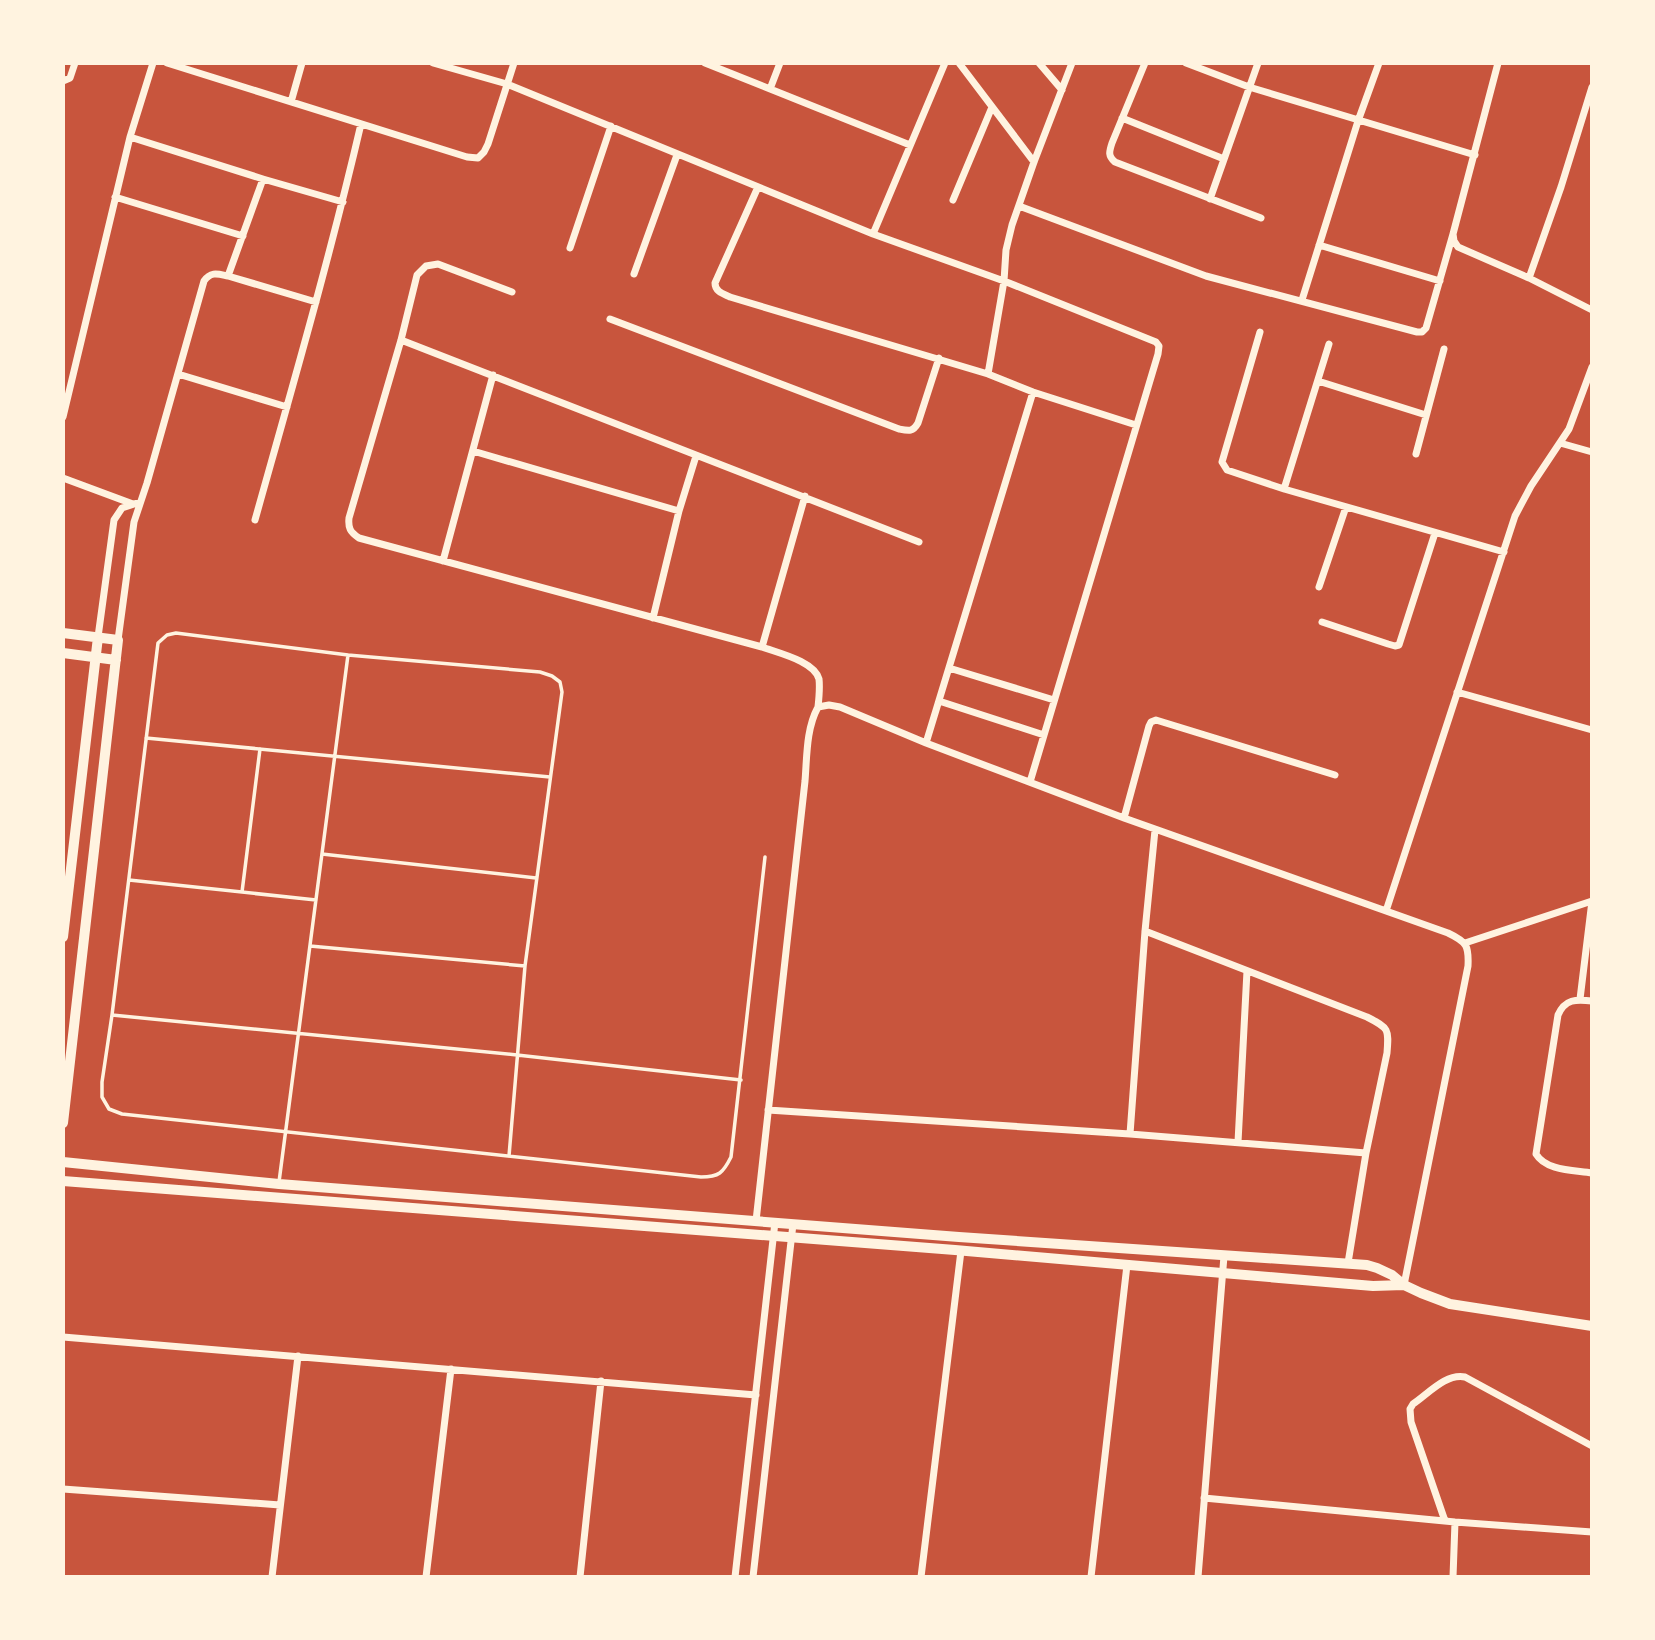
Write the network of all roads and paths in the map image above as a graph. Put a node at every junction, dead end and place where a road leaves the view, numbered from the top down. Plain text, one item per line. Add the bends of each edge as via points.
1 (75, 63) edge
2 (153, 63) edge
3 (167, 63) edge
4 (302, 63) edge
5 (433, 63) edge
6 (514, 63) edge
7 (705, 63) edge
8 (780, 63) edge
9 (946, 63) edge
10 (959, 63) edge
11 (1040, 63) edge
12 (1072, 63) edge
13 (1145, 63) edge
14 (1186, 63) edge
15 (1258, 63) edge
16 (1380, 63) edge
17 (1497, 63) edge
18 (63, 81) edge
19 (507, 84) junction
20 (1249, 87) junction
21 (1592, 87) edge
22 (770, 89) junction
23 (1062, 90) junction
24 (291, 102) junction
25 (992, 107) junction
26 (1122, 118) junction
27 (1359, 121) junction
28 (361, 124) junction
29 (611, 126) junction
30 (130, 137) junction
31 (910, 145) junction
32 (677, 155) junction
33 (1475, 155) junction
34 (1224, 159) junction
35 (1034, 162) junction
36 (263, 179) junction
37 (758, 187) junction
38 (115, 197) junction
39 (1210, 199) junction
40 (953, 200) dead end
41 (343, 202) junction
42 (1019, 206) junction
43 (1262, 218) dead end
44 (873, 234) junction
45 (1453, 234) junction
46 (243, 236) junction
47 (1320, 245) junction
48 (570, 248) dead end
49 (635, 274) dead end
50 (228, 276) junction
51 (1529, 278) junction
52 (1004, 281) junction
53 (1440, 281) junction
54 (512, 292) dead end
55 (1302, 300) junction
56 (316, 302) junction
57 (1592, 310) edge
58 (610, 319) dead end
59 (1260, 332) dead end
60 (401, 340) junction
61 (1329, 344) dead end
62 (1444, 349) dead end
63 (939, 358) junction
64 (1592, 367) edge
65 (178, 374) junction
66 (988, 374) junction
67 (493, 375) junction
68 (1318, 381) junction
69 (1033, 392) junction
70 (287, 407) junction
71 (1426, 415) junction
72 (63, 417) edge
73 (1136, 425) junction
74 (1560, 443) junction
75 (473, 451) junction
76 (1592, 452) edge
77 (1416, 454) dead end
78 (696, 456) junction
79 (63, 478) edge
80 (1284, 489) junction
81 (805, 496) junction
82 (137, 503) junction
83 (1346, 507) junction
84 (679, 511) junction
85 (255, 520) dead end
86 (1435, 533) junction
87 (919, 542) dead end
88 (1504, 552) junction
89 (443, 561) junction
90 (1319, 587) dead end
91 (653, 618) junction
92 (1322, 622) dead end
93 (63, 633) edge
94 (98, 637) junction
95 (118, 640) junction
96 (762, 647) junction
97 (63, 653) edge
98 (348, 655) junction
99 (95, 657) junction
100 (116, 660) junction
101 (949, 668) junction
102 (1457, 692) junction
103 (1054, 700) junction
104 (939, 701) junction
105 (818, 707) junction
106 (1592, 730) edge
107 (1044, 734) junction
108 (146, 738) junction
109 (926, 743) junction
110 (260, 749) junction
111 (334, 755) junction
112 (1335, 775) dead end
113 (550, 777) junction
114 (1030, 782) junction
115 (1124, 818) junction
116 (1155, 830) junction
117 (322, 854) junction
118 (765, 857) dead end
119 (536, 878) junction
120 (129, 880) junction
121 (242, 892) junction
122 (316, 900) junction
123 (1592, 901) edge
124 (1386, 911) junction
125 (1146, 932) junction
126 (63, 937) edge
127 (1465, 943) junction
128 (310, 946) junction
129 (525, 966) junction
130 (1247, 971) junction
131 (1580, 999) junction
132 (1592, 1001) edge
133 (113, 1015) junction
134 (298, 1034) junction
135 (517, 1055) junction
136 (741, 1080) junction
137 (768, 1110) junction
138 (63, 1123) edge
139 (286, 1132) junction
140 (1130, 1134) junction
141 (1238, 1142) junction
142 (1366, 1153) junction
143 (509, 1156) junction
144 (63, 1162) edge
145 (1592, 1173) edge
146 (63, 1181) edge
147 (279, 1184) junction
148 (756, 1221) junction
149 (775, 1222) junction
150 (793, 1224) junction
151 (773, 1236) junction
152 (791, 1238) junction
153 (961, 1251) junction
154 (1224, 1256) junction
155 (1348, 1264) junction
156 (1127, 1265) junction
157 (1223, 1273) junction
158 (1404, 1285) junction
159 (1592, 1326) edge
160 (63, 1337) edge
161 (298, 1356) junction
162 (451, 1369) junction
163 (601, 1381) junction
164 (756, 1395) junction
165 (1592, 1446) edge
166 (63, 1489) edge
167 (1204, 1498) junction
168 (280, 1505) junction
169 (1444, 1521) junction
170 (1455, 1522) junction
171 (1592, 1532) edge
172 (272, 1577) edge
173 (426, 1577) edge
174 (580, 1577) edge
175 (735, 1577) edge
176 (753, 1577) edge
177 (921, 1577) edge
178 (1091, 1577) edge
179 (1198, 1577) edge
180 (1453, 1577) edge

1 - 18 street via 70,78
2 - 30 street
3 - 24 street
4 - 24 street
5 - 19 street
6 - 19 street
7 - 22 street
8 - 22 street
9 - 31 street
10 - 25 street
11 - 23 street
12 - 23 street
13 - 26 street
14 - 20 street
15 - 20 street
16 - 27 street
17 - 33 street
19 - 28 street via 488,144 478,158
19 - 29 street
20 - 27 street
20 - 34 street
21 - 51 street
22 - 31 street
23 - 35 street
24 - 28 street
25 - 35 street
25 - 40 street
26 - 34 street
26 - 39 street via 1109,151 1115,162
27 - 33 street
27 - 47 street
28 - 41 street
29 - 32 street
29 - 48 street
30 - 36 street
30 - 38 street
31 - 44 street
32 - 37 street
32 - 49 street
33 - 45 street
34 - 39 street
35 - 42 street
36 - 41 street
36 - 46 street
37 - 44 street
37 - 63 street via 715,284 718,291
38 - 46 street
38 - 72 street
39 - 43 street
41 - 56 street
42 - 52 street via 1006,250
42 - 55 street via 1206,276
44 - 52 street
45 - 51 street via 1458,247
45 - 53 street
46 - 50 street
47 - 53 street
47 - 55 street
50 - 56 street
50 - 65 street via 211,274 204,281
51 - 57 street
52 - 66 street
52 - 73 street via 1156,342 1158,354
53 - 55 street via 1422,332
54 - 60 street via 445,266 426,266 417,275
56 - 70 street
58 - 63 street via 909,431 918,423
59 - 80 street via 1222,462 1227,470
60 - 67 street
60 - 89 street via 348,526 359,538
61 - 68 street
62 - 71 street
63 - 66 street
64 - 74 street
65 - 70 street
65 - 82 street
66 - 69 street
67 - 75 street
67 - 78 street
68 - 71 street
68 - 80 street
69 - 73 street
69 - 101 street
70 - 85 street
71 - 77 street
73 - 103 street
74 - 76 street
74 - 88 street via 1521,503
75 - 84 street
75 - 89 street
78 - 81 street
78 - 84 street
79 - 82 street
80 - 83 street
81 - 87 street
81 - 96 street
82 - 94 street via 122,508 114,520
82 - 95 street
83 - 86 street
83 - 90 street
84 - 91 street
86 - 88 street
86 - 92 street via 1399,645
88 - 102 street
89 - 91 street
91 - 96 street
93 - 94 street
94 - 95 street
94 - 99 street
95 - 100 street
96 - 105 street via 816,672
97 - 99 street
98 - 108 lane via 167,635 156,651
98 - 111 lane
98 - 113 lane via 552,676 560,682 562,692
99 - 100 street
99 - 126 street
100 - 138 street
101 - 103 street
101 - 104 street
102 - 106 street
102 - 124 street
103 - 107 street
104 - 107 street
104 - 109 street
105 - 109 street via 840,707
105 - 137 street via 810,730
107 - 114 street
108 - 110 lane
108 - 120 lane
109 - 114 street
110 - 111 lane
110 - 121 lane
111 - 113 lane
111 - 117 lane
112 - 115 street via 1156,720 1149,726
113 - 119 lane
114 - 115 street
115 - 116 street
116 - 124 street
116 - 125 street
117 - 119 lane
117 - 122 lane
118 - 136 lane
119 - 129 lane
120 - 121 lane
120 - 133 lane
121 - 122 lane
122 - 128 lane
123 - 127 street
123 - 131 street
124 - 127 street
125 - 130 street
125 - 140 street
127 - 158 street via 1468,966
128 - 129 lane
128 - 134 lane
129 - 135 lane
130 - 141 street
130 - 142 street via 1383,1025 1389,1037 1387,1054
131 - 132 street
131 - 145 street via 1567,1001 1558,1015 1536,1154 1549,1166
133 - 134 lane
133 - 139 lane via 102,1082 102,1097 109,1109
134 - 135 lane
134 - 139 lane
135 - 136 lane
135 - 143 lane
136 - 143 lane via 731,1157 725,1170 714,1177
137 - 140 street
137 - 148 street
139 - 143 lane
139 - 147 lane
140 - 141 street
141 - 142 street
142 - 155 street
144 - 147 street
146 - 151 street
147 - 148 street
148 - 149 street
149 - 150 street
149 - 151 street
150 - 152 street
150 - 154 street
151 - 152 street
151 - 164 street
152 - 153 street
152 - 176 street
153 - 156 street
153 - 177 street
154 - 155 street
154 - 157 street
155 - 158 street via 1377,1268
156 - 157 street
156 - 178 street
157 - 158 street
157 - 167 street
158 - 159 street via 1450,1304
160 - 161 street
161 - 162 street
161 - 168 street
162 - 163 street
162 - 173 street
163 - 164 street
163 - 174 street
164 - 175 street
165 - 169 street via 1465,1377 1448,1379 1410,1409
166 - 168 street
167 - 169 street
167 - 179 street
168 - 172 street
169 - 170 street
170 - 171 street
170 - 180 street

